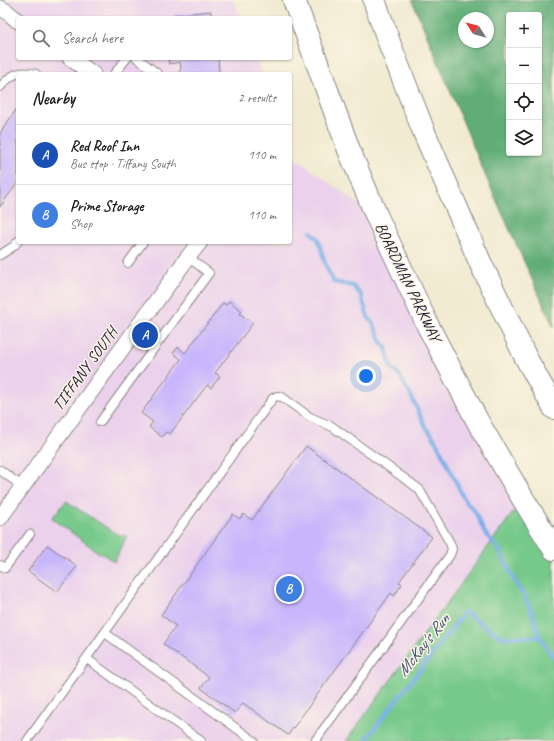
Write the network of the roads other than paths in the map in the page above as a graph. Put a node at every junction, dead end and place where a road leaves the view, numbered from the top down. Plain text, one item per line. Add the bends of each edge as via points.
1 (279, 0) edge
2 (294, 0) edge
3 (374, 0) edge
4 (2, 13) edge
5 (286, 16) edge
6 (16, 20) edge
7 (292, 28) edge
8 (73, 60) edge
9 (125, 60) edge
10 (140, 60) edge
11 (90, 72) edge
12 (116, 72) edge
13 (155, 72) edge
14 (16, 74) edge
15 (0, 87) edge
16 (349, 150) junction
17 (16, 244) edge
18 (142, 244) edge
19 (198, 244) edge
20 (0, 255) edge
21 (188, 257) junction
22 (128, 262) dead end
23 (554, 408) edge
24 (100, 422) dead end
25 (0, 470) edge
26 (23, 487) junction
27 (0, 518) edge
28 (30, 534) dead end
29 (554, 549) edge
30 (0, 564) edge
31 (105, 633) junction
32 (87, 659) junction
33 (27, 741) edge
34 (200, 741) edge
35 (254, 741) edge
36 (315, 741) edge

1 - 5 highway
2 - 16 highway, BOARDMAN PARKWAY
3 - 23 highway via 424,132 480,262 526,358
4 - 6 street
7 - 16 highway
8 - 11 street
9 - 12 lane
10 - 13 lane
14 - 15 lane via 9,77
16 - 29 highway, BOARDMAN PARKWAY via 429,328 478,422
17 - 20 lane
18 - 22 lane
19 - 21 street, TIFFANY SOUTH
21 - 24 lane via 209,273
21 - 26 street, TIFFANY SOUTH
25 - 26 lane
26 - 27 street, TIFFANY SOUTH
28 - 30 lane via 5,568
31 - 32 lane
31 - 35 lane
31 - 36 lane via 273,398 282,397 310,417 333,427 419,489 452,549 446,561
32 - 33 lane
32 - 34 lane

